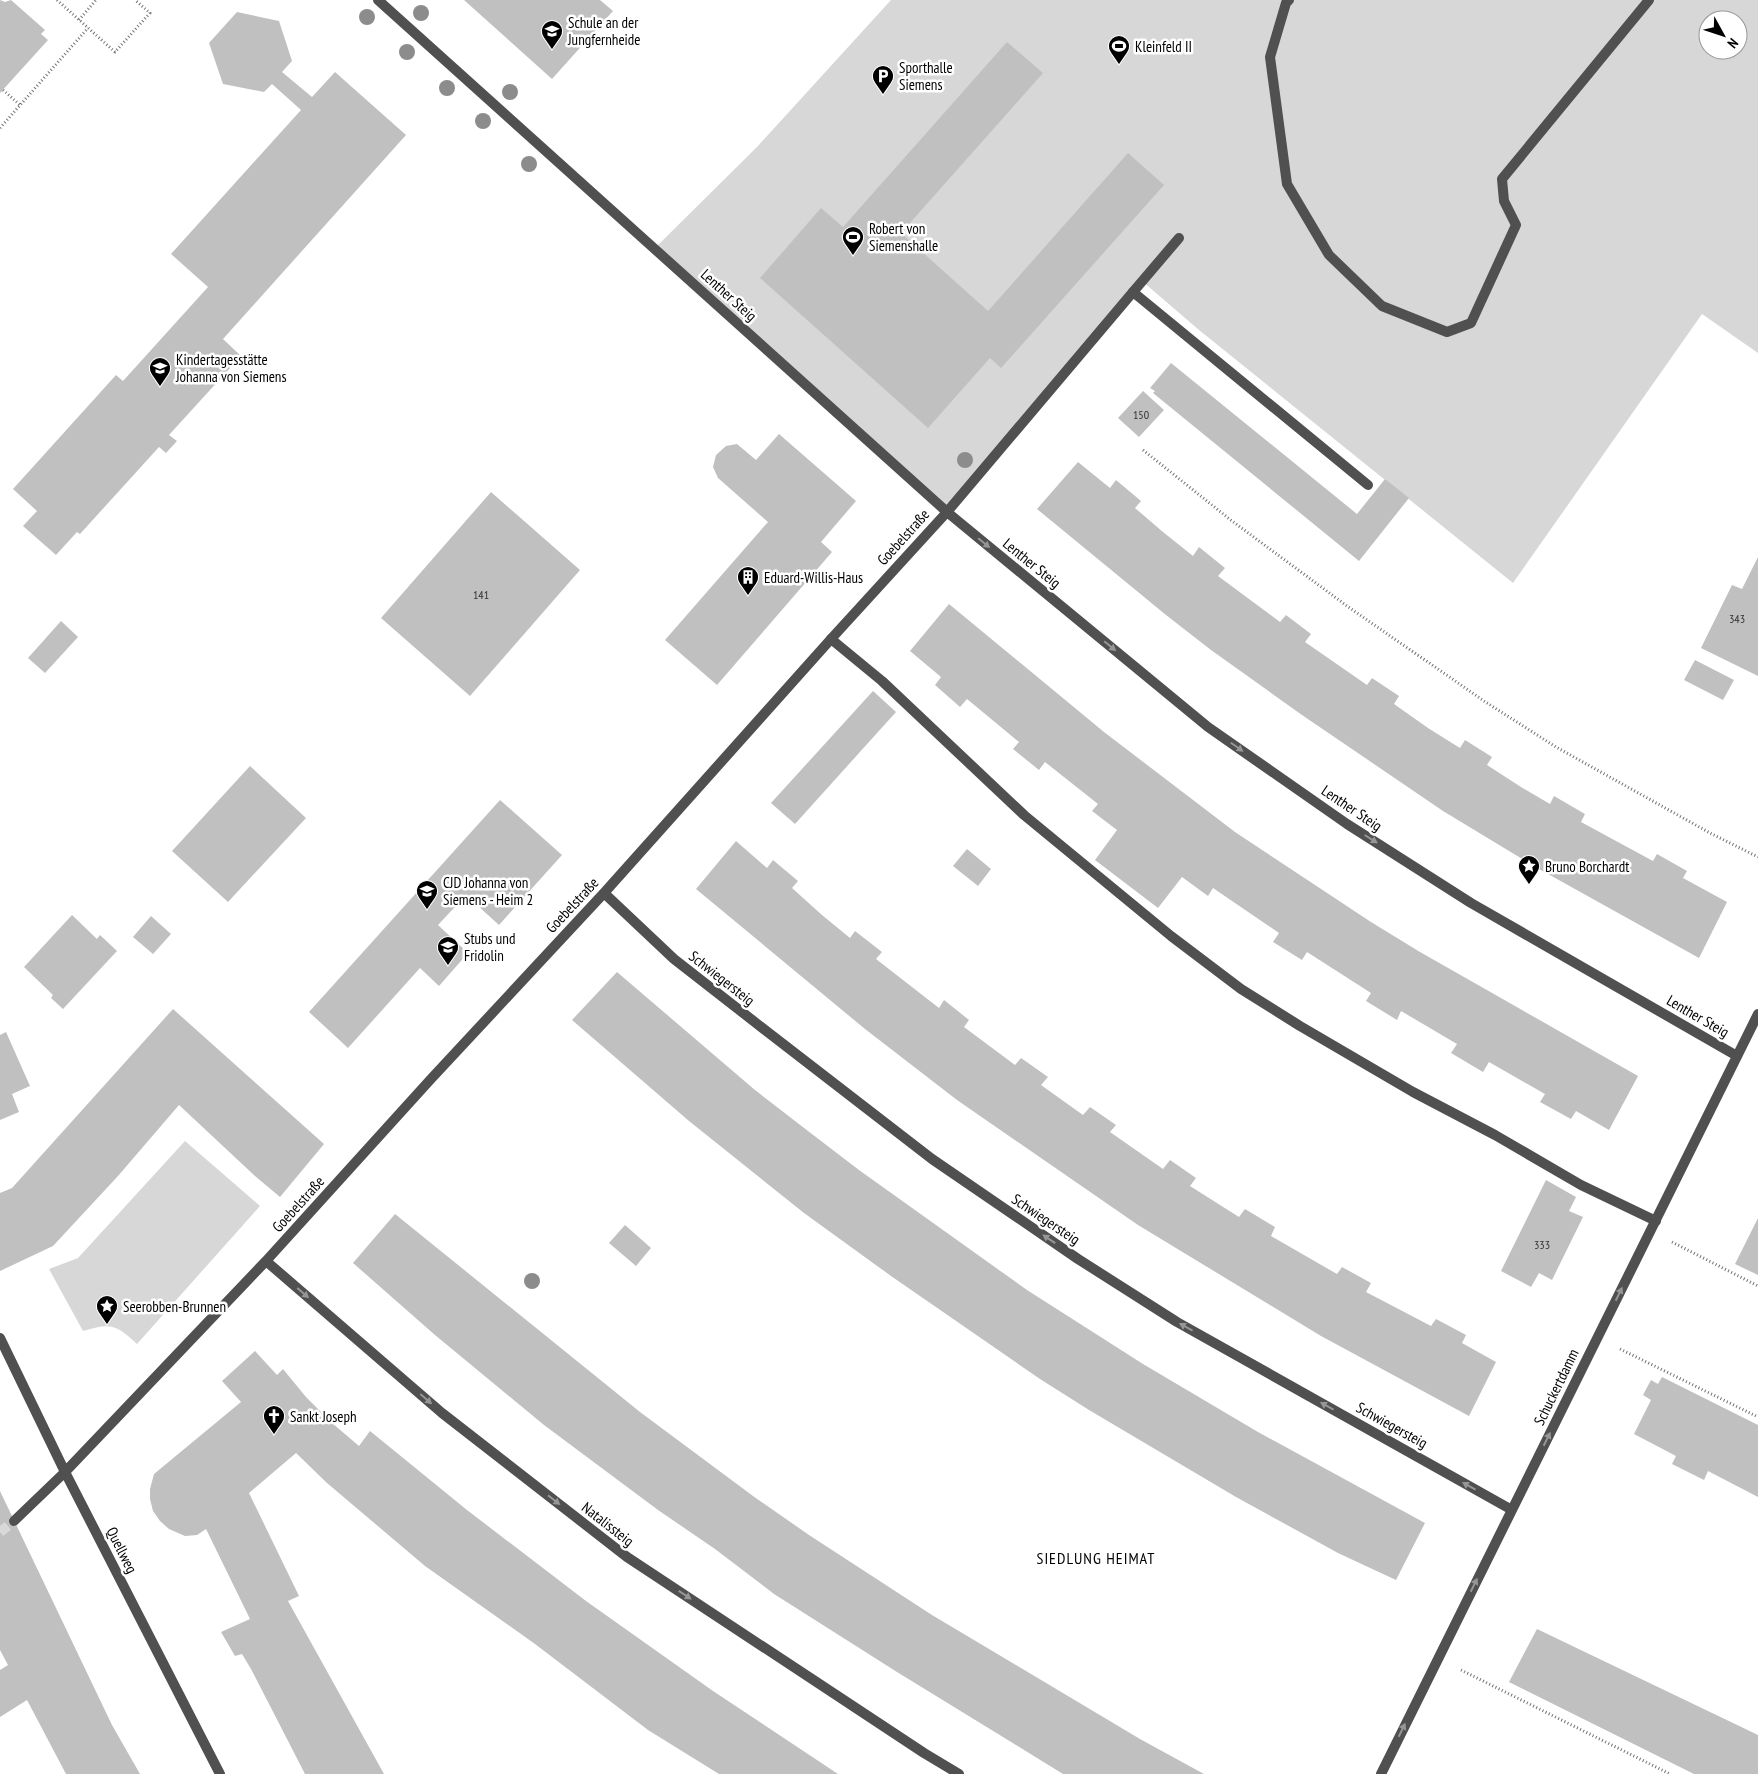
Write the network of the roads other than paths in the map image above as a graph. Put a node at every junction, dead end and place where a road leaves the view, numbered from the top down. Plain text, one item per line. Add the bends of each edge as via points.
1 (378, 0) edge
2 (1289, 0) edge
3 (1649, 0) edge
4 (1179, 238) dead end
5 (1133, 292) junction
6 (1368, 485) dead end
7 (947, 512) junction
8 (831, 639) junction
9 (604, 894) junction
10 (1758, 1014) edge
11 (1737, 1056) junction
12 (1656, 1221) junction
13 (266, 1262) junction
14 (0, 1338) edge
15 (65, 1472) junction
16 (1512, 1510) junction
17 (14, 1521) tunnel mouth
18 (220, 1774) edge
19 (959, 1774) edge
20 (1381, 1774) edge

1 - 7 street, Lenther Steig
2 - 3 street via 1270,57 1287,184 1329,255 1382,306 1447,332 1471,322 1516,226 1504,201 1502,179
4 - 5 street, Goebelstraße
5 - 6 street
5 - 7 street, Goebelstraße
7 - 8 street, Goebelstraße
7 -> 11 street, Lenther Steig via 1208,727 1347,824 1471,903
8 - 9 street, Goebelstraße
8 - 12 street via 882,681 1024,815 1171,936 1241,988 1413,1092 1581,1185
9 - 13 street, Goebelstraße
16 -> 9 street, Schwiegersteig via 1177,1322 1078,1259 932,1159 674,959
10 - 11 street, Schuckertdamm
11 - 12 street, Schuckertdamm
16 -> 12 street, Schuckertdamm
13 - 15 street, Goebelstraße
13 -> 19 street, Natalissteig via 442,1413 627,1557
14 - 15 street, Quellweg
15 - 17 street, Goebelstraße
15 - 18 street, Quellweg
20 -> 16 street, Schuckertdamm

